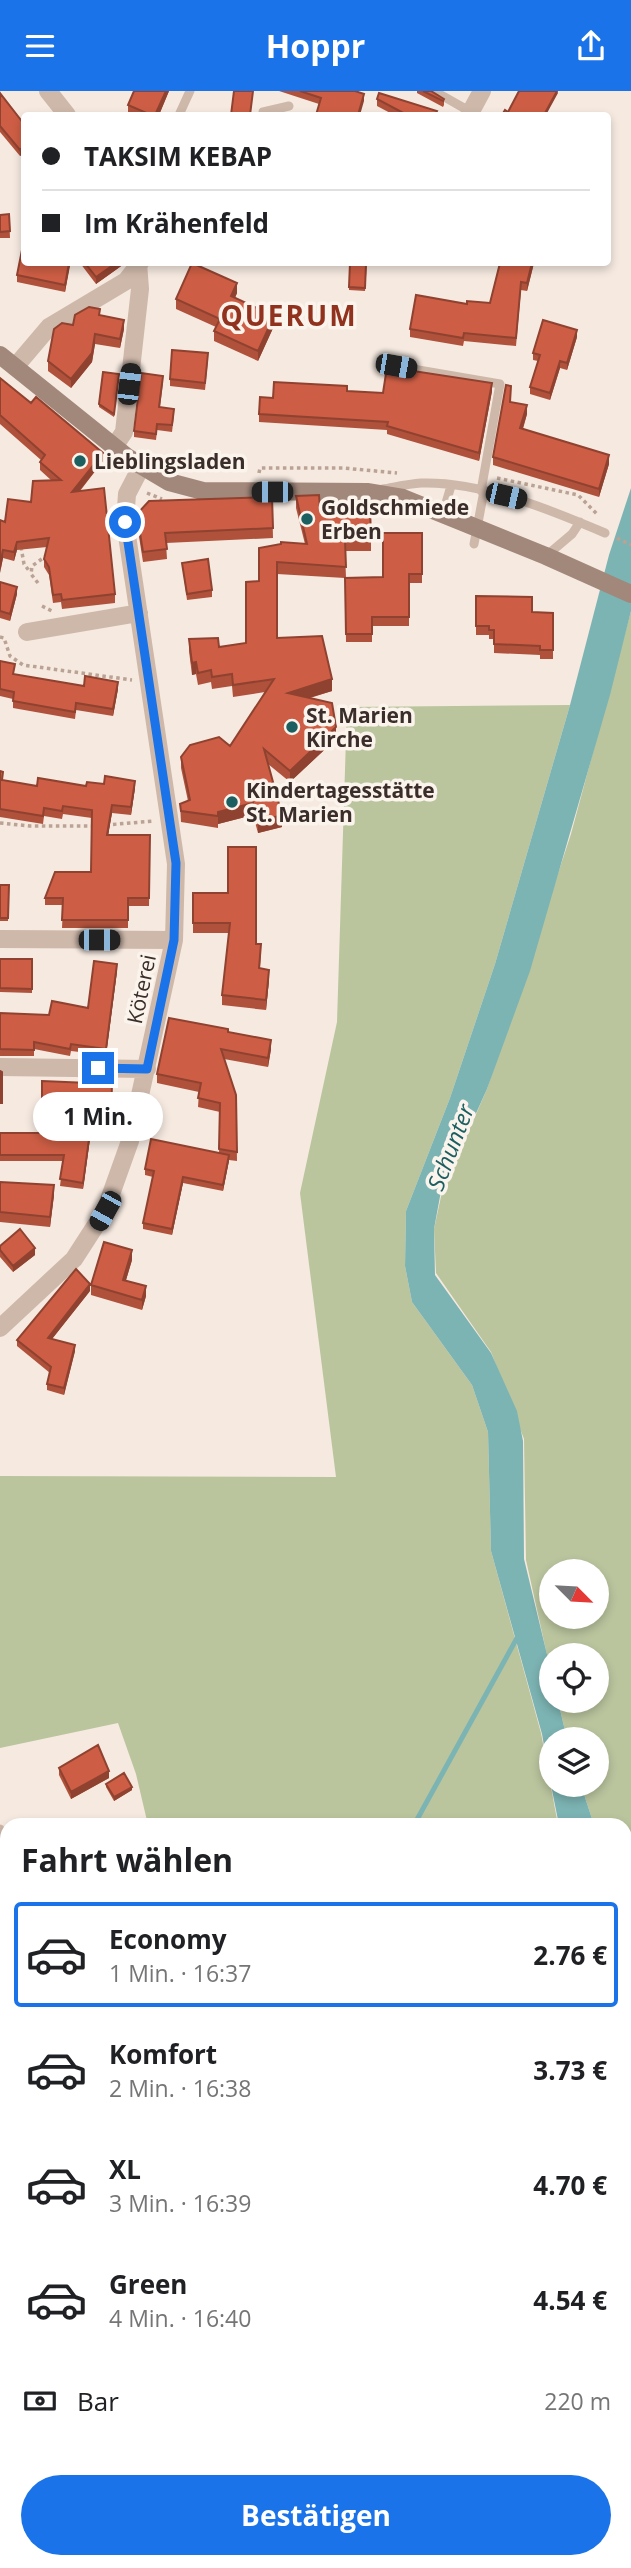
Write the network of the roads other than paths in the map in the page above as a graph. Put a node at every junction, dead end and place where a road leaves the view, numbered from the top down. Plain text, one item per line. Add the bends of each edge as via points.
1 (48, 91) edge
2 (190, 91) edge
3 (433, 91) edge
4 (482, 91) edge
5 (289, 106) dead end
6 (65, 112) edge
7 (180, 112) edge
8 (263, 112) edge
9 (467, 112) edge
10 (471, 112) edge
11 (137, 266) edge
12 (139, 266) edge
13 (0, 355) edge
14 (396, 366) edge
15 (15, 367) junction
16 (114, 447) junction
17 (141, 467) junction
18 (451, 487) junction
19 (482, 491) junction
20 (367, 492) junction
21 (443, 513) junction
22 (580, 522) junction
23 (605, 533) dead end
24 (476, 535) junction
25 (547, 556) junction
26 (631, 594) edge
27 (139, 613) junction
28 (27, 632) dead end
29 (0, 939) edge
30 (174, 940) junction
31 (0, 1067) edge
32 (147, 1069) junction
33 (0, 1328) edge

1 - 6 street
2 - 7 lane
3 - 9 lane
4 - 10 street
5 - 8 lane
11 - 15 street via 126,281 49,327
12 - 16 street via 141,289 124,432
13 - 15 main road
14 - 19 lane via 500,384
15 - 16 main road
16 - 17 main road
17 - 20 main road via 169,482 203,491
17 - 27 street, Köterei via 125,508
18 - 19 lane
18 - 20 lane via 422,483
18 - 21 lane
19 - 22 lane via 528,501
19 - 24 lane
20 - 21 main road via 402,498
21 - 24 main road
22 - 23 lane
22 - 25 lane
24 - 25 main road
25 - 26 main road
27 - 28 street
27 - 30 street, Köterei via 176,863
29 - 30 street
30 - 32 street, Köterei
31 - 32 street
32 - 33 street, Köterei via 130,1141 95,1229 74,1259

